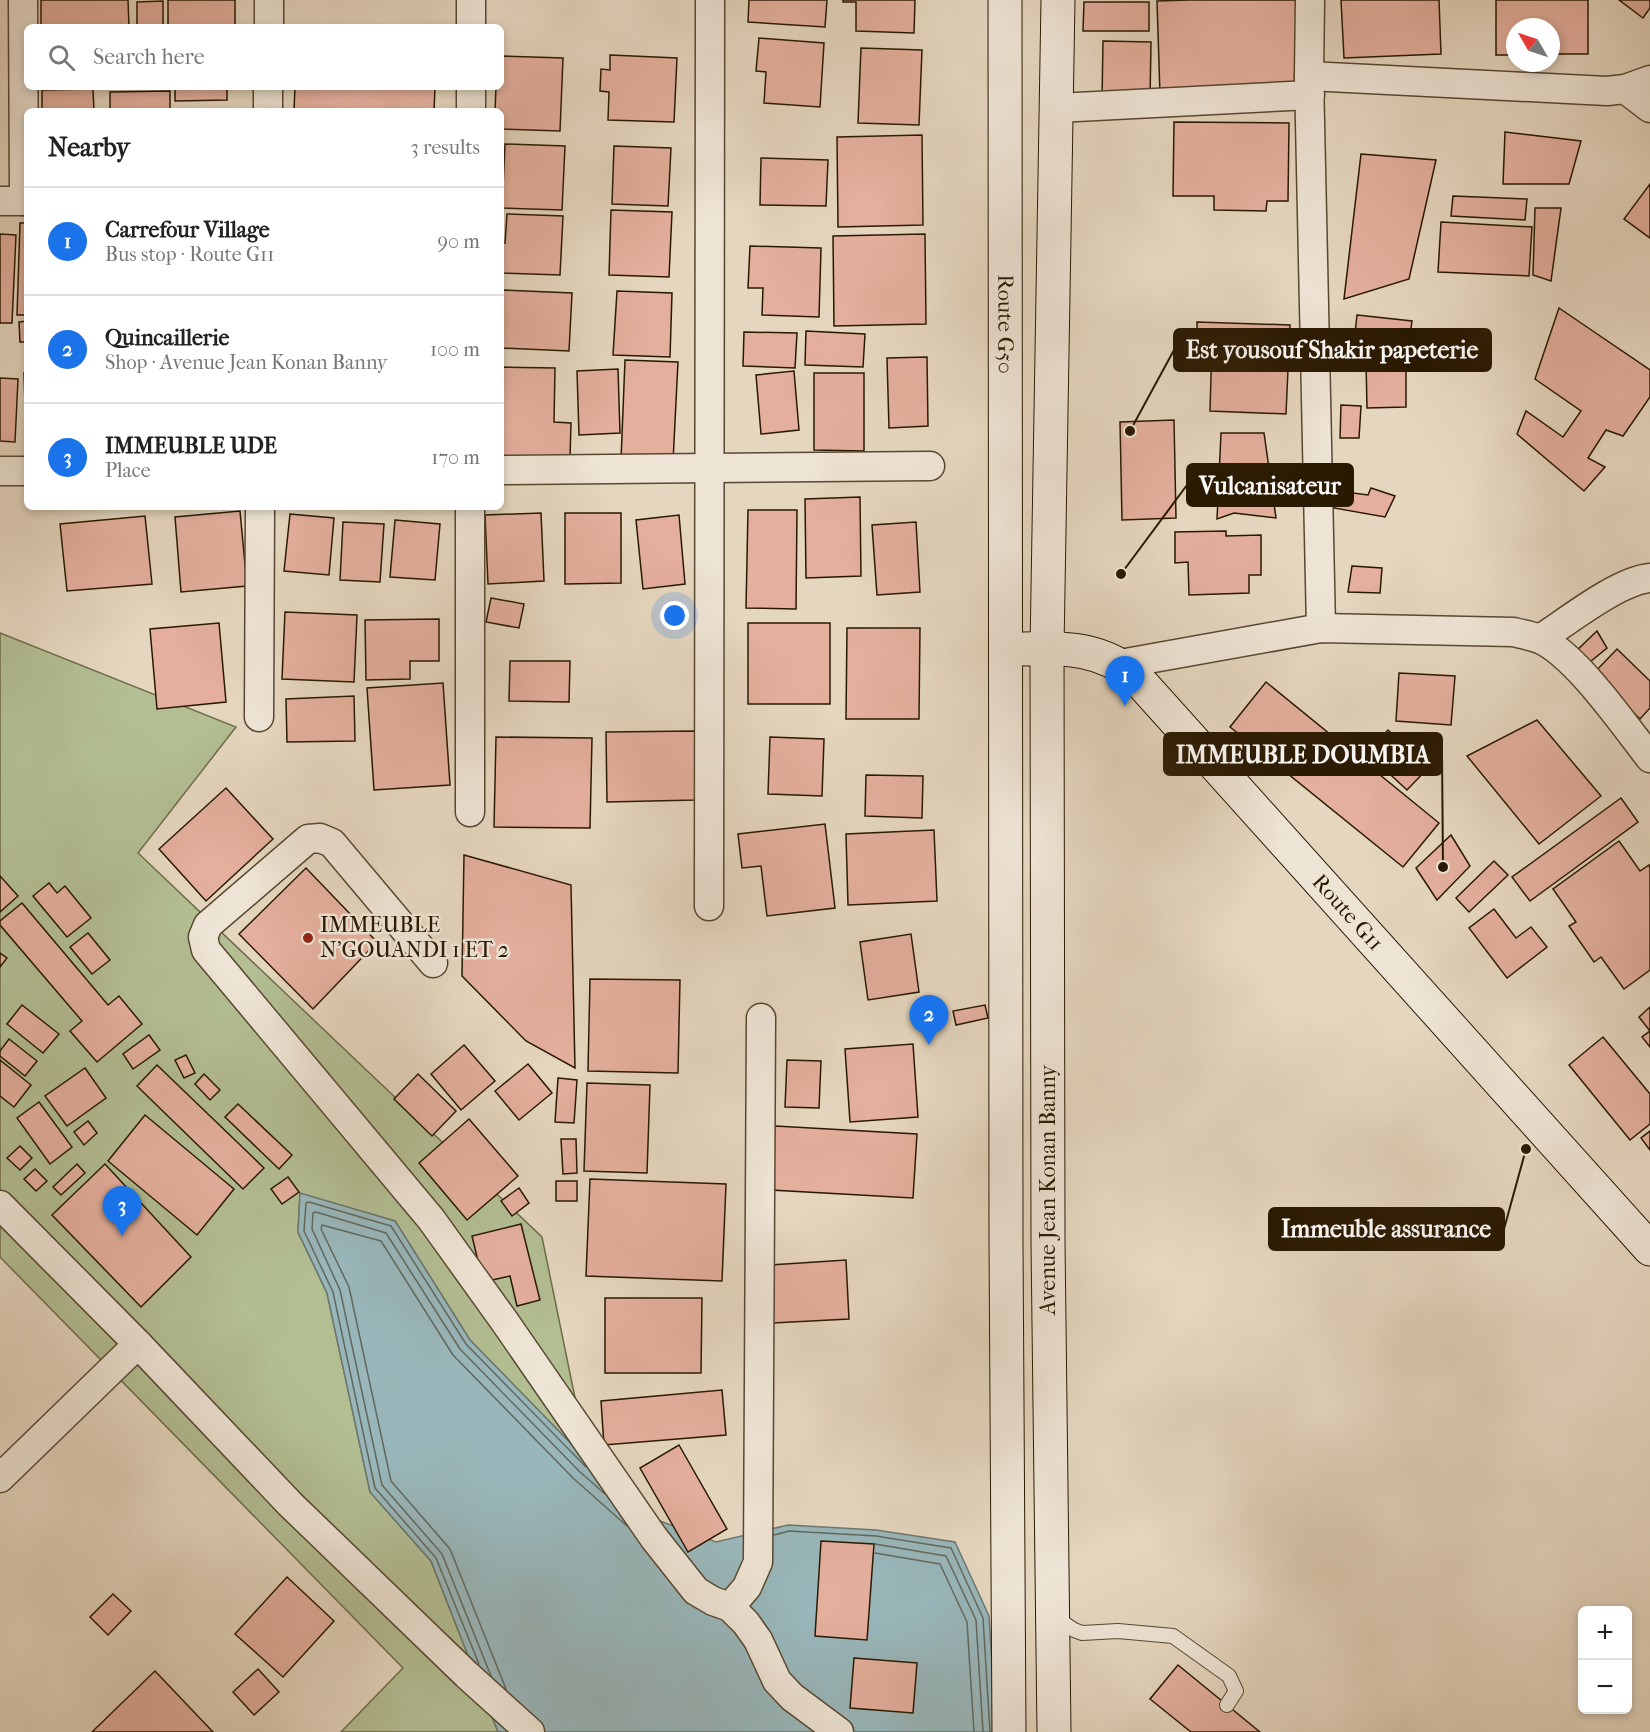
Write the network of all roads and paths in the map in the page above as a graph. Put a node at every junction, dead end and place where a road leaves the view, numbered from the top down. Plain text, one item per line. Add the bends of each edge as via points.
1 (23, 0) edge
2 (270, 0) edge
3 (471, 0) edge
4 (710, 0) edge
5 (1005, 0) edge
6 (1058, 0) edge
7 (1310, 0) edge
8 (269, 24) edge
9 (471, 24) edge
10 (1638, 85) edge
11 (1309, 86) junction
12 (268, 90) edge
13 (471, 90) edge
14 (268, 108) edge
15 (471, 108) edge
16 (1057, 108) junction
17 (1650, 108) edge
18 (17, 201) edge
19 (930, 466) dead end
20 (710, 469) junction
21 (504, 470) edge
22 (0, 471) edge
23 (24, 471) edge
24 (260, 510) edge
25 (471, 510) edge
26 (1650, 578) edge
27 (1321, 628) junction
28 (1540, 639) junction
29 (1047, 648) junction
30 (1007, 649) junction
31 (1120, 664) junction
32 (259, 717) dead end
33 (1650, 758) edge
34 (470, 812) dead end
35 (710, 906) dead end
36 (433, 963) dead end
37 (761, 1018) dead end
38 (0, 1205) edge
39 (1650, 1249) edge
40 (138, 1344) junction
41 (0, 1478) edge
42 (730, 1607) junction
43 (1052, 1613) junction
44 (1227, 1705) dead end
45 (530, 1732) edge
46 (839, 1732) edge
47 (1009, 1732) edge
48 (1054, 1732) edge

1 - 18 street
2 - 8 street
3 - 9 street
4 - 20 street
5 - 30 street, Route G50
6 - 16 street, Route G50
7 - 11 street
10 - 11 street via 1607,91
10 - 17 street
11 - 16 street
11 - 27 street
12 - 14 street
13 - 15 street
16 - 29 street, Route G50
19 - 20 street
20 - 21 street
20 - 35 street
22 - 23 street
24 - 32 street
25 - 34 street
26 - 28 street via 1638,579 1613,592
27 - 28 street via 1513,632
27 - 31 street
28 - 33 street via 1592,684
29 - 30 street, Route G11
29 - 31 street, Route G11 via 1093,653
29 - 43 street, Avenue Jean Konan Banny
30 - 47 street, Avenue Jean Konan Banny
31 - 39 street, Route G11 via 1136,677
36 - 42 street via 332,843 320,838 308,839 208,925 203,937 206,950 431,1220 654,1538 696,1591
37 - 42 street via 758,1562 747,1587
38 - 40 street
40 - 41 street
40 - 45 street via 290,1504
42 - 46 street via 758,1640 777,1681
43 - 44 lane via 1061,1623 1082,1633 1118,1631 1173,1636 1229,1676 1236,1691
43 - 48 street, Avenue Jean Konan Banny

